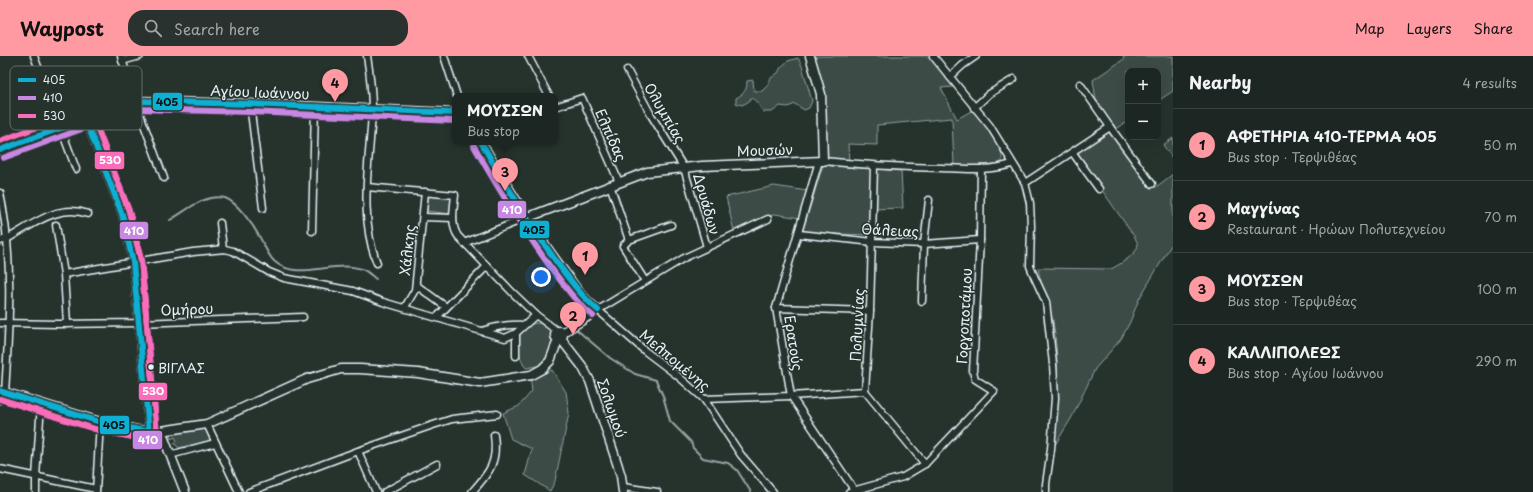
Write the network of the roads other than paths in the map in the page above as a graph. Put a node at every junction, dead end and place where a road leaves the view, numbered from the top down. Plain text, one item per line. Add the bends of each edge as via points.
1 (34, 56) edge
2 (140, 56) edge
3 (367, 56) edge
4 (444, 56) edge
5 (528, 56) edge
6 (810, 56) edge
7 (933, 56) edge
8 (976, 56) edge
9 (122, 58) edge
10 (38, 66) edge
11 (627, 70) dead end
12 (950, 77) junction
13 (1014, 79) dead end
14 (1080, 84) dead end
15 (457, 93) edge
16 (547, 93) edge
17 (142, 101) edge
18 (250, 104) junction
19 (315, 107) junction
20 (558, 107) edge
21 (974, 108) junction
22 (372, 110) junction
23 (452, 113) edge
24 (142, 120) edge
25 (1110, 127) junction
26 (53, 130) edge
27 (62, 130) edge
28 (90, 130) edge
29 (483, 145) edge
30 (0, 150) edge
31 (1073, 153) junction
32 (821, 161) junction
33 (1012, 164) junction
34 (874, 166) junction
35 (684, 168) junction
36 (981, 169) junction
37 (76, 170) dead end
38 (164, 178) dead end
39 (619, 182) junction
40 (1025, 183) junction
41 (1152, 184) dead end
42 (610, 185) junction
43 (367, 187) junction
44 (1099, 189) dead end
45 (425, 192) junction
46 (0, 194) edge
47 (928, 200) dead end
48 (263, 208) dead end
49 (88, 214) dead end
50 (423, 217) junction
51 (453, 218) junction
52 (526, 218) junction
53 (768, 219) dead end
54 (220, 223) dead end
55 (56, 225) dead end
56 (671, 225) dead end
57 (312, 231) dead end
58 (799, 234) junction
59 (7, 238) junction
60 (629, 240) junction
61 (980, 240) junction
62 (0, 241) edge
63 (873, 242) junction
64 (464, 243) junction
65 (924, 244) junction
66 (706, 246) junction
67 (223, 249) junction
68 (133, 262) junction
69 (377, 263) dead end
70 (487, 266) junction
71 (64, 274) junction
72 (645, 281) junction
73 (416, 285) junction
74 (922, 302) dead end
75 (405, 307) junction
76 (446, 307) junction
77 (776, 308) junction
78 (598, 310) junction
79 (870, 311) junction
80 (536, 315) junction
81 (303, 317) dead end
82 (437, 317) junction
83 (0, 323) edge
84 (139, 323) junction
85 (9, 324) junction
86 (67, 324) junction
87 (524, 325) junction
88 (482, 331) junction
89 (516, 333) junction
90 (560, 336) junction
91 (516, 356) dead end
92 (865, 391) junction
93 (2, 394) edge
94 (791, 396) junction
95 (704, 399) junction
96 (42, 404) junction
97 (496, 414) dead end
98 (100, 422) junction
99 (207, 424) junction
100 (161, 431) junction
101 (149, 432) junction
102 (494, 434) dead end
103 (215, 443) junction
104 (358, 451) junction
105 (170, 455) junction
106 (437, 464) dead end
107 (925, 464) junction
108 (0, 469) edge
109 (36, 477) junction
110 (623, 489) edge
111 (96, 491) edge
112 (852, 491) edge
113 (36, 492) edge
114 (185, 492) edge
115 (239, 492) edge
116 (249, 492) edge
117 (376, 492) edge
118 (385, 492) edge
119 (472, 492) edge
120 (657, 492) edge
121 (773, 492) edge
122 (1046, 492) edge

1 - 10 street
2 - 9 street
3 - 22 street
4 - 15 street
5 - 16 street
6 - 32 street via 821,94
7 - 12 street
8 - 12 street
11 - 35 street, Ολυμπίας
12 - 21 street
13 - 21 street via 988,94
14 - 25 street
17 - 18 street, Αγίου Ιωάννου
18 - 19 street, Αγίου Ιωάννου
18 - 48 street
19 - 22 street, Αγίου Ιωάννου
19 - 57 street
20 - 39 street, Ελπίδας via 582,98
21 - 33 street via 990,126
22 - 23 street, Αγίου Ιωάννου
22 - 43 street
24 - 38 street
25 - 31 street
25 - 41 street
26 - 30 street
27 - 37 street
28 - 68 street via 122,214
29 - 52 street
31 - 40 street
31 - 44 street
32 - 34 street, Μουσών
32 - 35 street, Μουσών
32 - 58 street, Ερατούς
33 - 36 street, Μουσών via 1000,168
33 - 40 street
34 - 36 street, Μουσών
34 - 63 street, Πολυμνίας
35 - 39 street, Μουσών via 647,172
35 - 66 street, Δρυάδων
36 - 61 street, Γοργοποτάμου
39 - 42 street, Μουσών
40 - 122 street via 1030,203 1030,266 1046,302 1053,364 1055,398
42 - 52 street, Μουσών
42 - 60 street
43 - 45 street
43 - 69 street via 368,229
45 - 50 street, Χάλκης
45 - 51 street via 455,195
46 - 59 street
47 - 65 street
49 - 59 street via 79,211 56,213
50 - 51 street
50 - 73 street, Χάλκης
51 - 64 street via 455,233
52 - 64 street
52 - 78 street via 581,296
53 - 66 street
54 - 67 street
55 - 71 street
56 - 60 street
58 - 63 street, Θάλειας
58 - 77 street, Ερατούς
59 - 62 street
59 - 85 street
60 - 72 street via 623,246
61 - 65 street, Θάλειας
61 - 107 street, Γοργοποτάμου via 973,371 975,379 994,391
63 - 65 street, Θάλειας
63 - 79 street, Πολυμνίας
64 - 70 street
65 - 74 street
66 - 72 street
67 - 68 street
67 - 75 street via 233,251 262,269 284,278 353,291
68 - 71 street
68 - 84 street
70 - 76 street
70 - 80 street
71 - 86 street
72 - 78 street
73 - 75 street, Χάλκης via 414,294
73 - 76 street
75 - 82 street
76 - 82 street
77 - 79 street
77 - 94 street, Ερατούς
78 - 90 street
78 - 95 street, Μελπομένης
79 - 92 street, Πολυμνίας
80 - 87 street
80 - 90 street
81 - 84 street, Ομήρου
82 - 88 street
83 - 85 street, Ομήρου
84 - 86 street, Ομήρου
84 - 101 street
85 - 86 street, Ομήρου
85 - 93 street
87 - 88 street via 514,324
87 - 89 street
88 - 89 street via 505,338
89 - 91 street
90 - 99 street via 550,361 531,375 480,383 418,373 342,370 307,379
90 - 110 street, Σολωμού via 590,381
92 - 94 street
92 - 107 street
93 - 96 street
94 - 95 street
94 - 112 street, Ερατούς
95 - 121 street, Μελπομένης via 741,455
96 - 98 street
96 - 109 street
97 - 104 street via 452,419
98 - 101 street
98 - 111 street
99 - 100 street
99 - 103 street
100 - 101 street
100 - 105 street
102 - 119 street via 495,456 490,468
103 - 105 street
103 - 115 street
104 - 116 street
104 - 117 street
105 - 114 street
106 - 118 street
107 - 112 street, Γοργοποτάμου via 903,477
108 - 109 street
109 - 111 street
109 - 113 street
110 - 120 street

